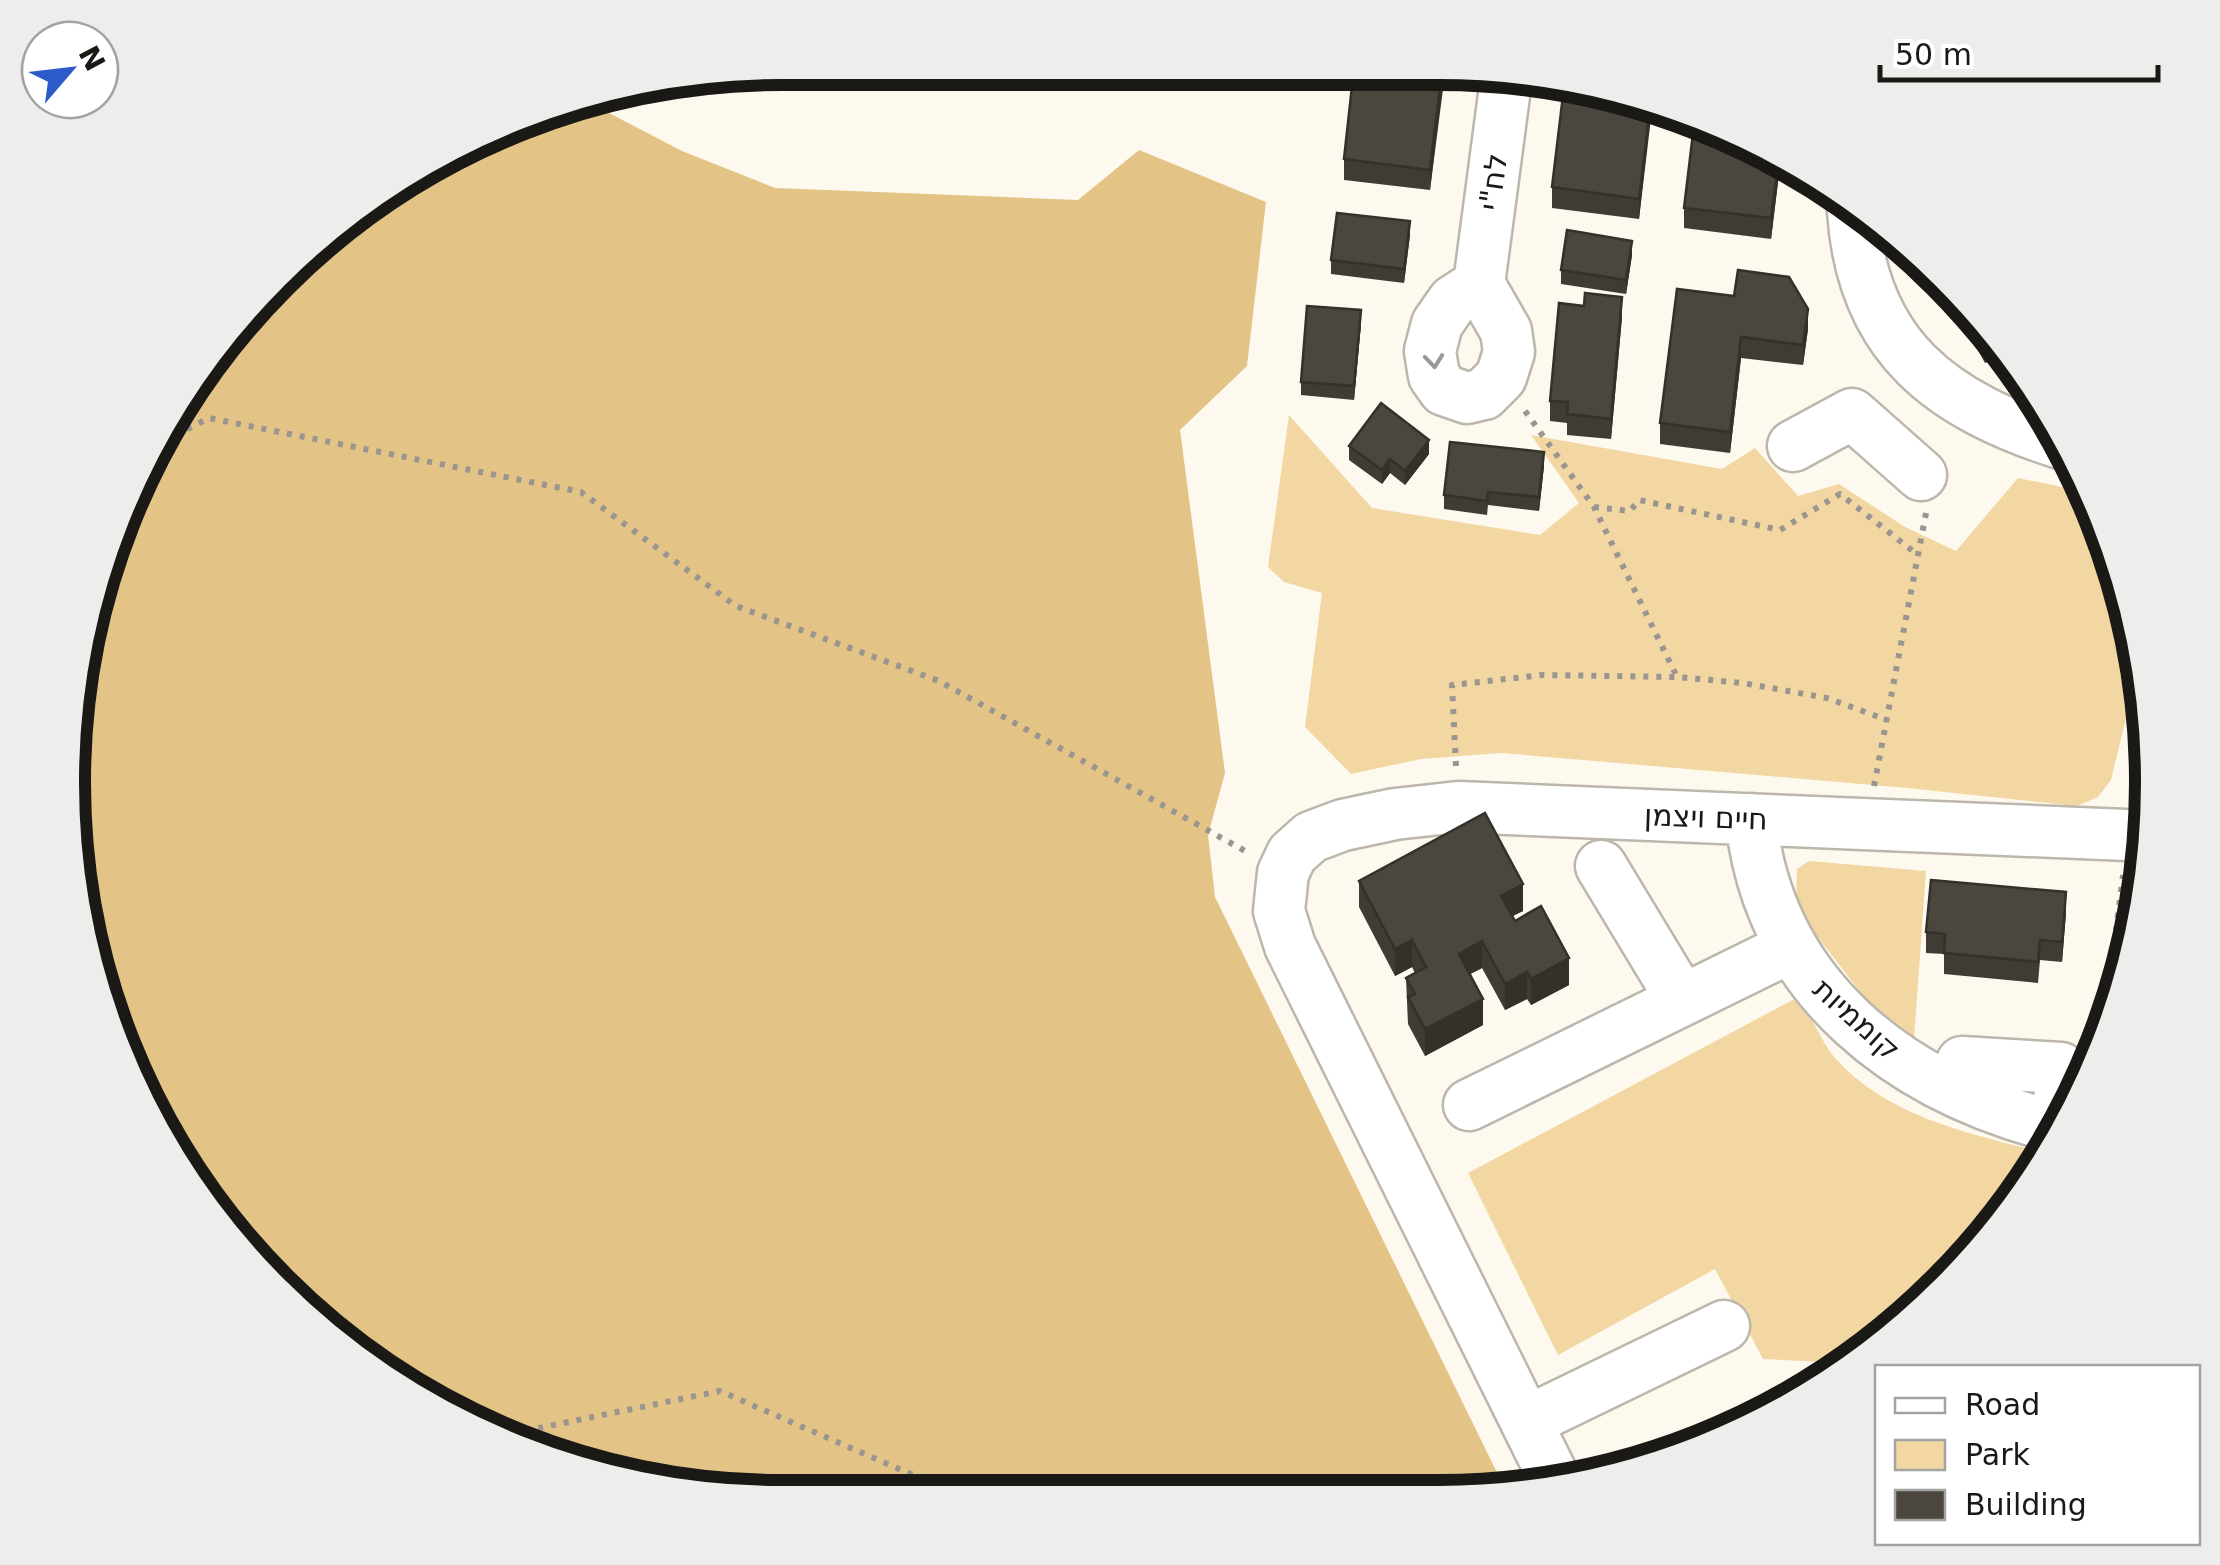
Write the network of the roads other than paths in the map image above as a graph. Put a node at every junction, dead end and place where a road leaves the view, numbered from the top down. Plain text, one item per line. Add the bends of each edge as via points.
1 (1505, 88) edge
2 (1855, 224) edge
3 (1479, 284) junction
4 (1925, 374) junction
5 (1869, 429) junction
6 (2043, 436) edge
7 (1793, 446) dead end
8 (1925, 488) road end
9 (1751, 819) junction
10 (2133, 835) edge
11 (1602, 866) dead end
12 (1791, 947) junction
13 (1682, 1000) junction
14 (1962, 1062) dead end
15 (2060, 1097) edge
16 (1469, 1105) dead end
17 (2046, 1124) edge
18 (1724, 1326) dead end
19 (1526, 1422) junction
20 (1550, 1471) edge

1 - 3 street, לח"י
2 - 4 street via 1875,310
3 -> 3 street via 1454,300 1436,324 1430,351 1444,390 1466,398 1484,394 1501,377 1508,352 1506,331
4 - 5 street
4 - 6 street via 1990,417
5 - 7 street via 1852,414
5 - 8 street
9 - 10 street, חיים ויצמן
9 - 12 street, קוממיות via 1762,886
9 - 19 street, חיים ויצמן via 1458,807 1343,825 1310,837 1284,873 1279,912 1290,946
11 - 13 street
12 - 13 street
12 - 17 street, קוממיות via 1840,1011 1880,1046 1978,1102
13 - 16 street
14 - 15 street via 2061,1068
18 - 19 street
19 - 20 street

